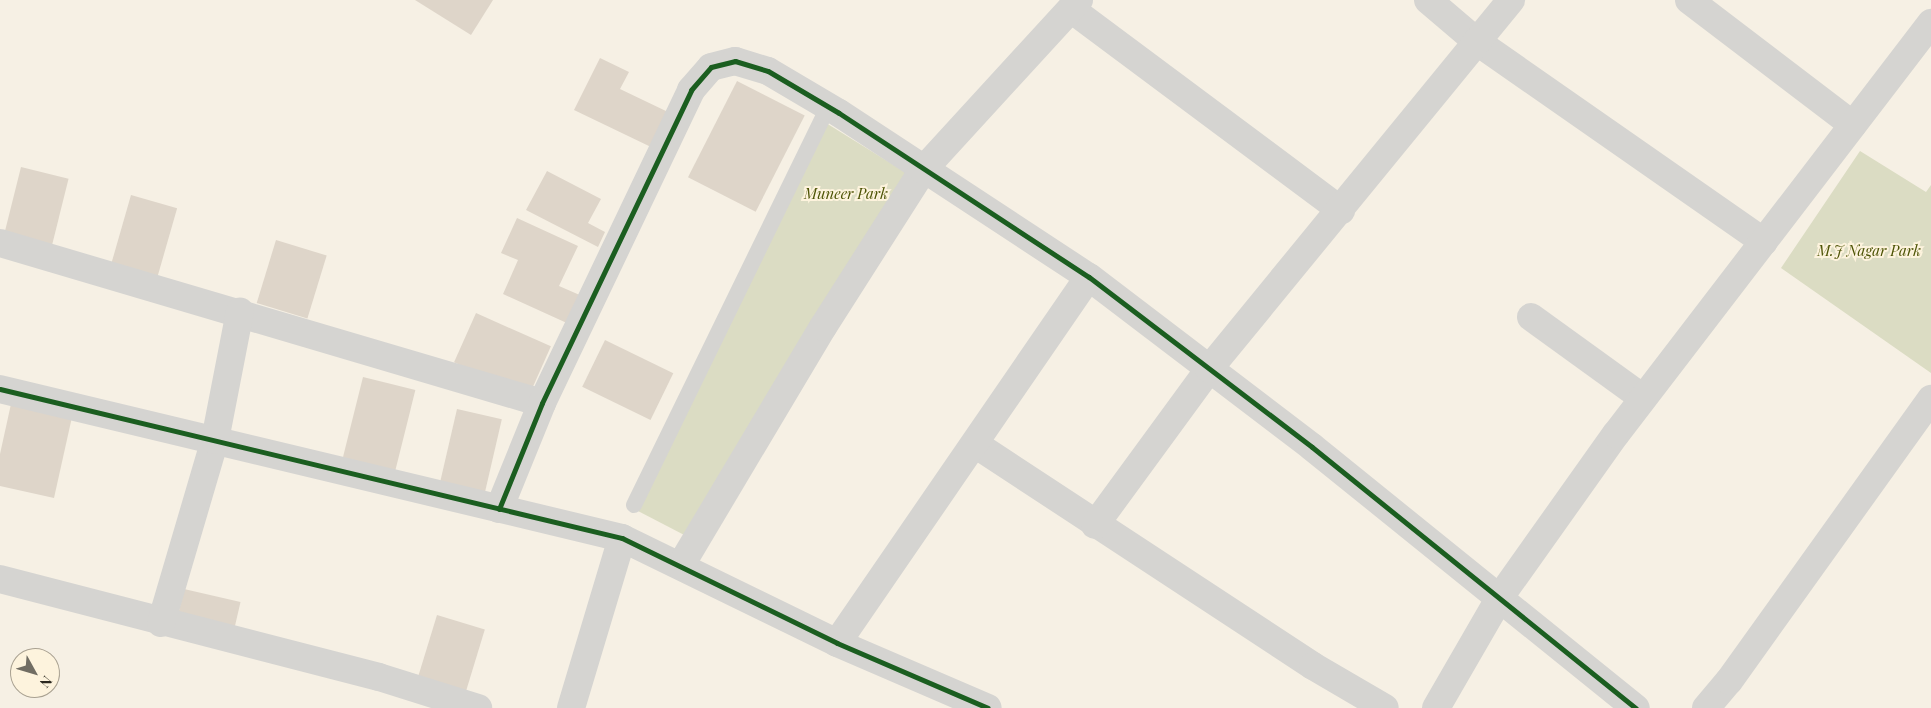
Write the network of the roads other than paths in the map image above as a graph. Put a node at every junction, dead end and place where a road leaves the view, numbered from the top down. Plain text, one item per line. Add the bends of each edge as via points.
1 (1428, 0) edge
2 (1511, 0) edge
3 (1689, 0) edge
4 (1075, 4) edge
5 (1931, 23) edge
6 (1476, 41) junction
7 (828, 107) junction
8 (1853, 125) junction
9 (924, 170) junction
10 (1341, 210) junction
11 (1764, 242) junction
12 (0, 243) edge
13 (1089, 277) junction
14 (240, 311) junction
15 (1530, 318) dead end
16 (1210, 369) junction
17 (0, 389) edge
18 (1643, 398) junction
19 (1931, 399) edge
20 (542, 403) junction
21 (215, 440) junction
22 (975, 444) junction
23 (634, 505) dead end
24 (499, 508) junction
25 (1095, 525) junction
26 (622, 538) junction
27 (681, 565) junction
28 (0, 579) edge
29 (1500, 597) junction
30 (161, 623) junction
31 (837, 643) junction
32 (478, 708) edge
33 (571, 708) edge
34 (988, 708) edge
35 (1385, 708) edge
36 (1436, 708) edge
37 (1636, 708) edge
38 (1706, 708) edge

1 - 6 street
2 - 6 street
3 - 8 street
4 - 9 street
4 - 10 street
5 - 8 street
6 - 10 street
6 - 11 street
7 - 9 street
7 - 20 street via 768,71 735,61 711,67 690,90
7 - 23 lane
8 - 11 street
9 - 13 street
9 - 27 street via 823,327
10 - 16 street
11 - 18 street
12 - 14 street
13 - 16 street
13 - 22 street
14 - 20 street
14 - 21 street
15 - 18 street
16 - 25 street
16 - 29 street
17 - 21 street
18 - 29 street
19 - 38 street via 1729,681
20 - 24 street
21 - 24 street
21 - 30 street
22 - 25 street
22 - 31 street
24 - 26 street
25 - 35 street via 1313,666
26 - 27 street
26 - 33 street
27 - 31 street
28 - 30 street
29 - 36 street
29 - 37 street
30 - 32 street via 379,677
31 - 34 street

